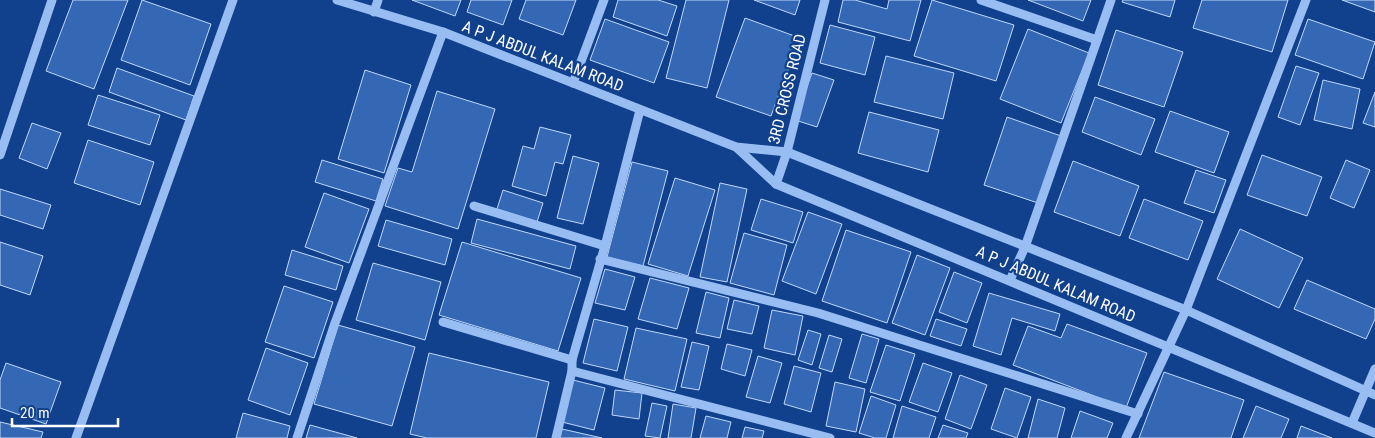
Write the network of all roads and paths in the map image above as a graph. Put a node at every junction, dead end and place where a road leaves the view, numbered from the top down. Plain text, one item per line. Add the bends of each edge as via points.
1 (52, 0) edge
2 (233, 0) edge
3 (336, 0) edge
4 (378, 0) edge
5 (604, 0) edge
6 (825, 0) edge
7 (981, 0) edge
8 (1112, 0) edge
9 (1306, 0) edge
10 (374, 12) junction
11 (442, 32) junction
12 (1097, 40) junction
13 (574, 83) junction
14 (640, 110) junction
15 (736, 147) junction
16 (787, 152) junction
17 (0, 155) edge
18 (776, 184) junction
19 (474, 206) dead end
20 (605, 246) junction
21 (1025, 247) junction
22 (600, 259) junction
23 (1010, 280) junction
24 (1186, 310) junction
25 (443, 322) dead end
26 (1169, 347) junction
27 (572, 360) junction
28 (1375, 369) edge
29 (572, 371) junction
30 (1366, 392) junction
31 (1375, 395) edge
32 (1138, 414) junction
33 (1352, 423) junction
34 (1375, 433) edge
35 (76, 438) edge
36 (297, 438) edge
37 (556, 438) edge
38 (830, 438) edge
39 (1126, 438) edge

1 - 17 street
2 - 35 street
3 - 10 street, A P J ABDUL KALAM ROAD
4 - 10 street
5 - 13 street
6 - 16 street, 3RD CROSS ROAD
7 - 12 street
8 - 12 street
9 - 24 street
10 - 11 street, A P J ABDUL KALAM ROAD
11 - 13 street, A P J ABDUL KALAM ROAD
11 - 36 street via 335,323
12 - 21 street
13 - 14 street, A P J ABDUL KALAM ROAD
14 - 15 street, A P J ABDUL KALAM ROAD
14 - 20 street
15 - 16 street, A P J ABDUL KALAM ROAD
15 - 18 street, A P J ABDUL KALAM ROAD
16 - 18 street, 3RD CROSS ROAD
16 - 21 street, A P J ABDUL KALAM ROAD
18 - 23 street, A P J ABDUL KALAM ROAD
19 - 20 street
20 - 22 street
21 - 23 street
21 - 24 street, A P J ABDUL KALAM ROAD
22 - 27 street
22 - 32 street via 818,313
23 - 26 street, A P J ABDUL KALAM ROAD
24 - 26 street
24 - 30 street, A P J ABDUL KALAM ROAD
25 - 27 street
26 - 32 street
26 - 33 street, A P J ABDUL KALAM ROAD
27 - 29 street
28 - 30 street
29 - 37 street
29 - 38 street
30 - 31 street, A P J ABDUL KALAM ROAD
30 - 33 street
32 - 39 street
33 - 34 street, A P J ABDUL KALAM ROAD

